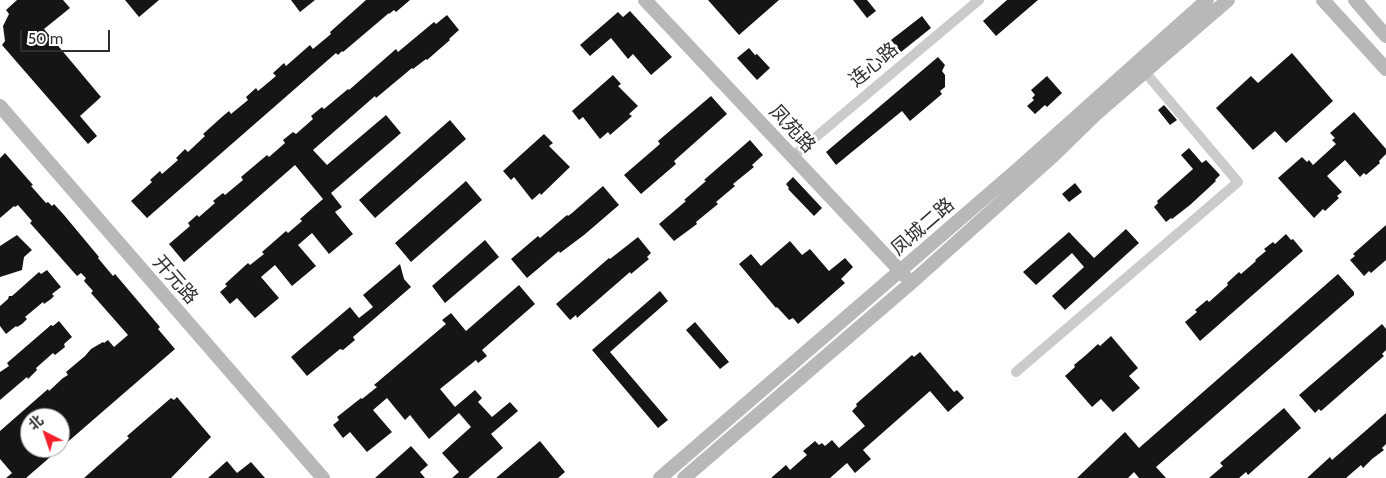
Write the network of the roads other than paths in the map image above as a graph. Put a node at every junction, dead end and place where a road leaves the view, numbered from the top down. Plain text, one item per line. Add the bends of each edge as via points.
1 (645, 0) edge
2 (979, 0) edge
3 (1207, 0) edge
4 (1228, 0) edge
5 (1323, 0) edge
6 (1355, 0) edge
7 (1386, 36) edge
8 (1386, 68) edge
9 (1145, 72) junction
10 (0, 106) edge
11 (792, 157) junction
12 (900, 271) junction
13 (911, 283) junction
14 (1016, 372) dead end
15 (322, 478) edge
16 (660, 478) edge
17 (684, 478) edge

1 - 11 main road, 凤苑路
2 - 11 street, 连心路
3 - 12 main road, 凤城二路
4 - 9 main road, 凤城二路
5 - 8 main road
6 - 7 main road
9 - 13 main road, 凤城二路
9 - 14 street via 1238,182
10 - 15 main road, 开元路
11 - 12 main road, 凤苑路
12 - 13 main road, 凤苑路
12 - 16 main road, 凤城二路
13 - 17 main road, 凤城二路

